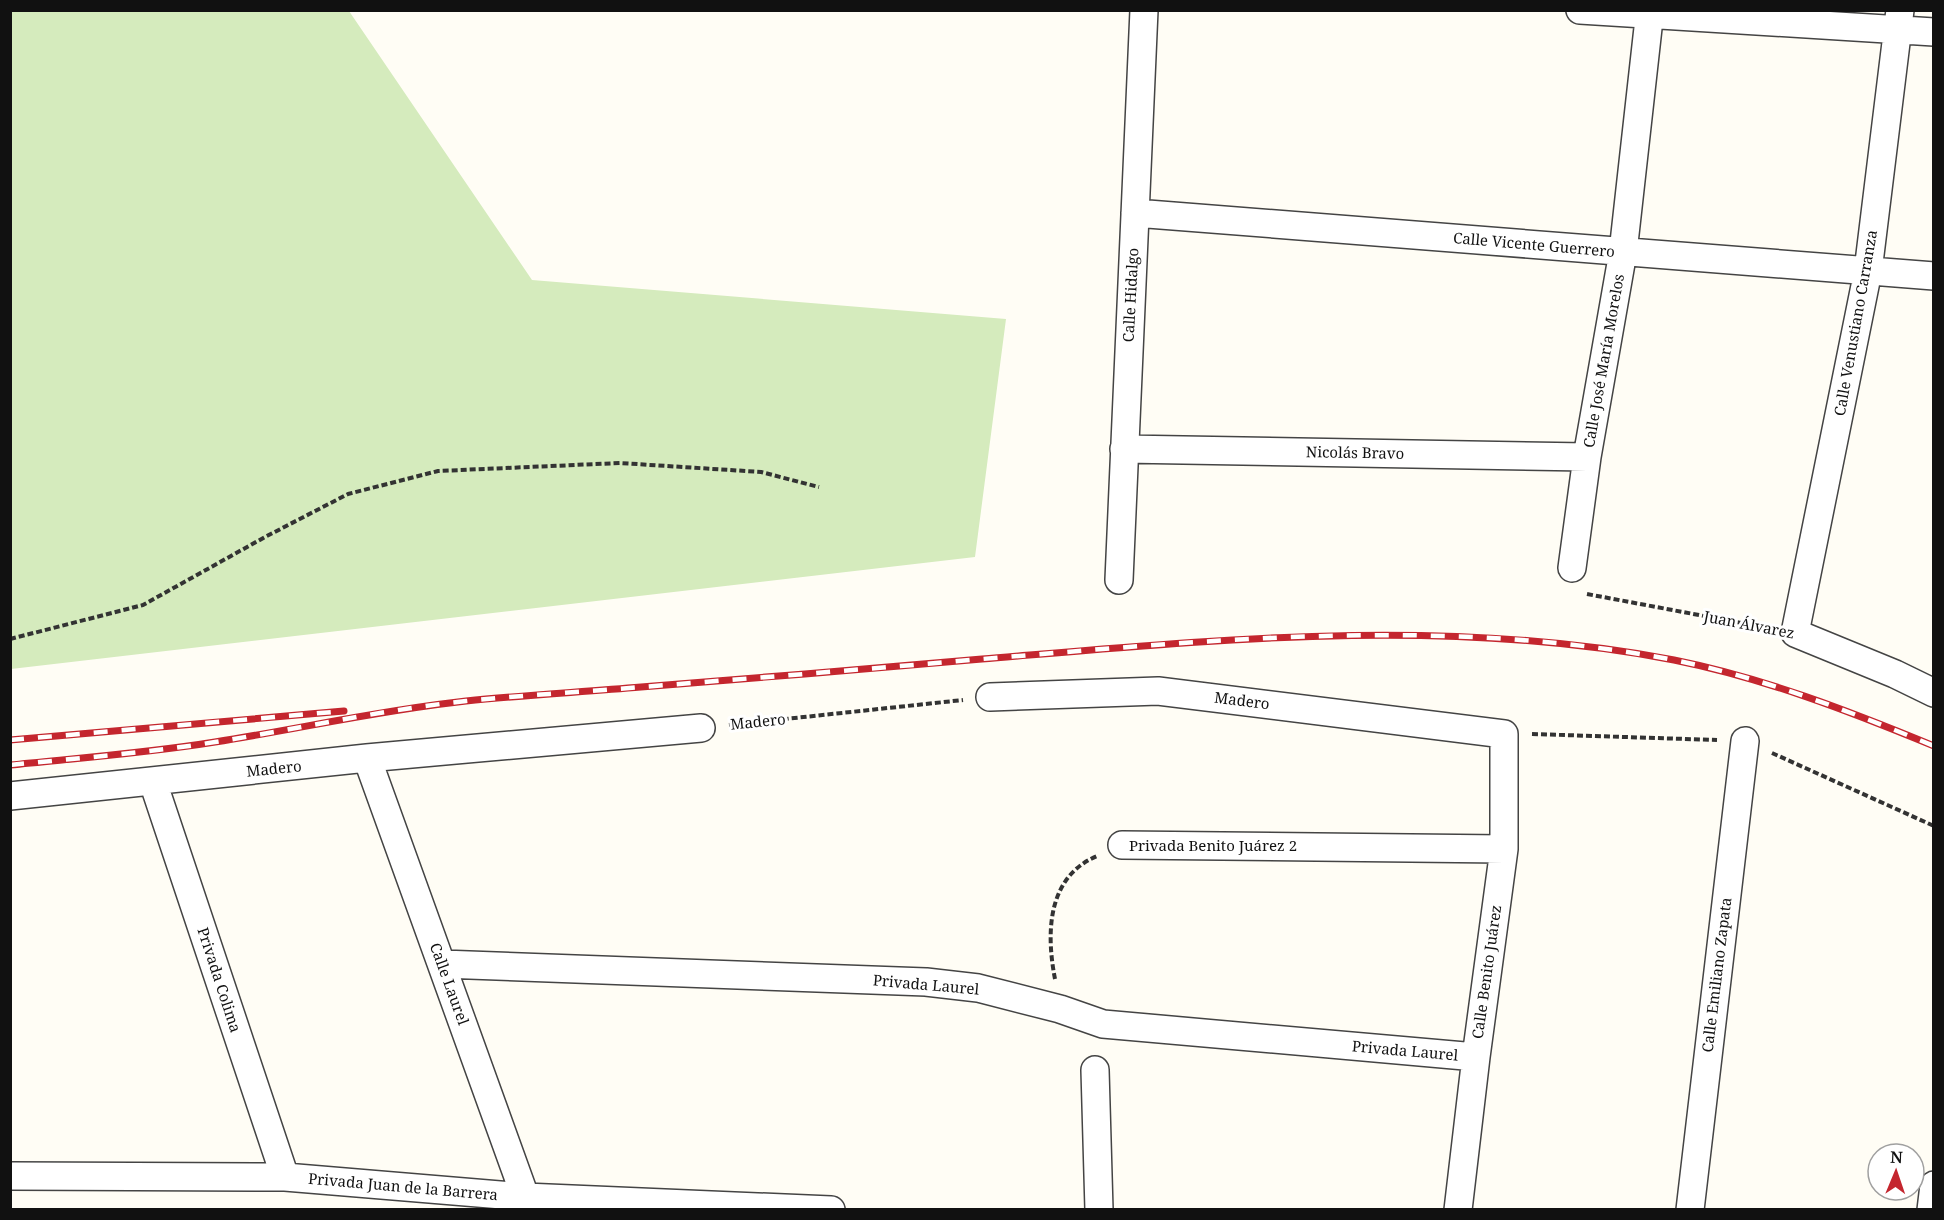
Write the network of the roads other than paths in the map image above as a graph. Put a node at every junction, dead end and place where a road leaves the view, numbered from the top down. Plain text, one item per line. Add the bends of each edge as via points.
1 (1144, 10) edge
2 (1580, 10) edge
3 (1650, 13) edge
4 (1899, 20) edge
5 (1934, 32) edge
6 (1135, 213) junction
7 (1623, 252) junction
8 (1869, 271) junction
9 (1934, 276) edge
10 (1124, 448) junction
11 (1587, 458) junction
12 (1572, 568) road end
13 (1119, 580) dead end
14 (1795, 633) joint
15 (1934, 693) edge
16 (990, 697) road end
17 (701, 729) road end
18 (1504, 734) joint
19 (1745, 741) dead end
20 (367, 758) junction
21 (153, 782) junction
22 (10, 796) edge
23 (1122, 845) road end
24 (1504, 849) junction
25 (442, 964) junction
26 (1476, 1057) junction
27 (1095, 1070) dead end
28 (10, 1176) edge
29 (285, 1177) junction
30 (1934, 1185) edge
31 (527, 1203) edge
32 (831, 1209) edge
33 (1099, 1209) edge
34 (1458, 1209) edge
35 (1690, 1209) edge
36 (1931, 1209) edge

1 - 6 street, Calle Hidalgo
2 - 3 street
3 - 4 street
3 - 7 street, Calle José María Morelos
4 - 5 street
4 - 8 street, Calle Venustiano Carranza
6 - 7 street, Calle Vicente Guerrero
6 - 10 street, Calle Hidalgo
7 - 8 street, Calle Vicente Guerrero
7 - 11 street, Calle José María Morelos
8 - 9 street, Calle Vicente Guerrero
8 - 14 street, Calle Venustiano Carranza
10 - 11 street, Nicolás Bravo
10 - 13 street, Calle Hidalgo
11 - 12 street, Calle José María Morelos
14 - 15 street, Juan Álvarez
16 - 18 street, Madero via 1158,691
17 - 20 street, Madero
18 - 24 street, Calle Benito Juárez
19 - 35 street, Calle Emiliano Zapata
20 - 21 street, Madero
20 - 25 street, Calle Laurel
21 - 22 street, Madero
21 - 29 street, Privada Colima
23 - 24 street, Privada Benito Juárez 2
24 - 26 street, Calle Benito Juárez
25 - 26 street, Privada Laurel via 926,982 978,988 1103,1024
25 - 31 street, Calle Laurel
26 - 34 street, Calle Benito Juárez
27 - 33 street
28 - 29 street, Privada Juan de la Barrera
29 - 31 street, Privada Juan de la Barrera
30 - 36 street
31 - 32 street, Privada Juan de la Barrera

